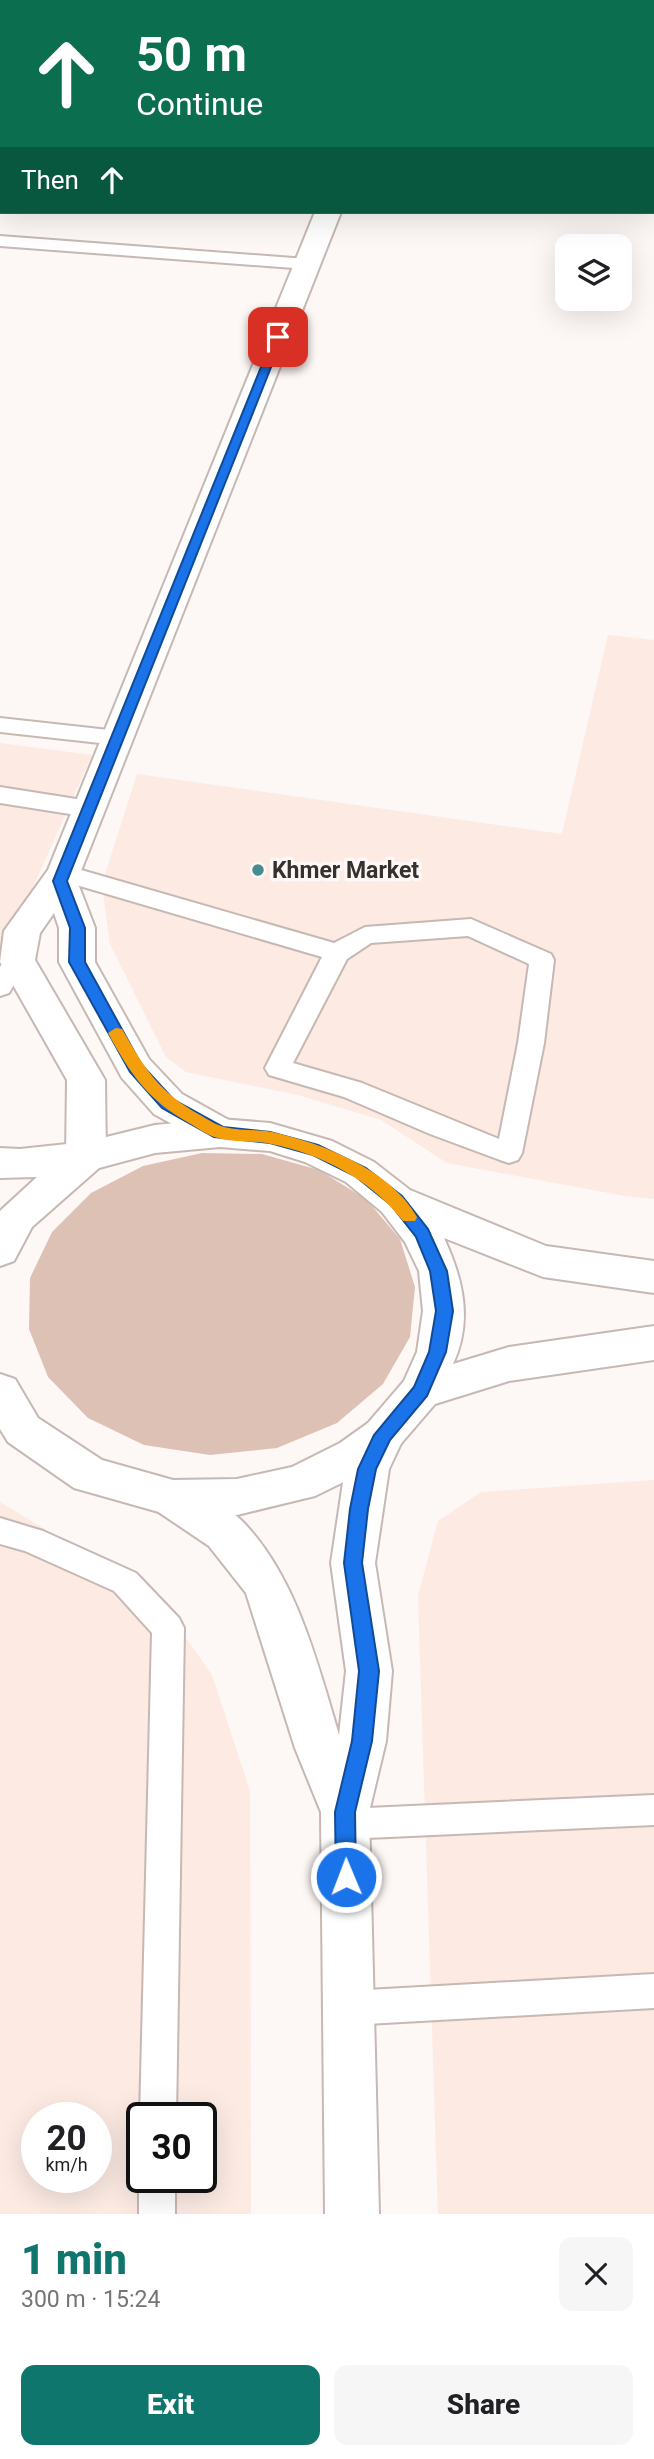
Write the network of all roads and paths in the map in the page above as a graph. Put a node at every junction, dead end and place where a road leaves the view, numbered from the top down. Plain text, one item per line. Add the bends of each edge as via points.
1 (327, 214) edge
2 (0, 240) edge
3 (307, 264) junction
4 (0, 725) edge
5 (118, 738) junction
6 (0, 795) edge
7 (89, 809) junction
8 (62, 877) junction
9 (337, 953) junction
10 (8, 973) edge
11 (278, 1068) joint
12 (220, 1133) junction
13 (86, 1157) junction
14 (0, 1163) edge
15 (397, 1201) junction
16 (0, 1250) edge
17 (654, 1277) edge
18 (654, 1343) edge
19 (0, 1391) edge
20 (421, 1391) junction
21 (12, 1426) edge
22 (383, 1435) junction
23 (173, 1498) junction
24 (0, 1531) edge
25 (654, 1810) edge
26 (345, 1818) junction
27 (654, 1991) edge
28 (349, 2008) junction
29 (159, 2102) edge
30 (157, 2193) edge
31 (157, 2214) edge
32 (352, 2214) edge

1 - 3 street
2 - 3 lane
3 - 5 street
4 - 5 lane
5 - 7 street
6 - 7 lane
7 - 8 street
8 - 9 lane
8 - 10 street via 22,931
8 - 12 street via 77,928 77,962 135,1068 168,1104
9 - 11 lane
9 - 11 lane via 365,935 471,927 542,960 509,1153 353,1090
10 - 13 street via 86,1080
12 - 13 street via 155,1139
12 - 15 street via 270,1138 318,1151 360,1172
13 - 14 street
13 - 16 street via 18,1217
15 - 17 street via 543,1261
15 - 20 street via 422,1234 439,1271 444,1311 438,1352
18 - 20 street via 509,1364
19 - 21 street
20 - 22 street
21 - 23 street via 89,1475
22 - 23 street via 355,1456 300,1483 237,1497
22 - 26 street via 367,1469 353,1563 369,1671 362,1741
23 - 26 street via 225,1533 265,1584
24 - 29 lane via 32,1540 125,1582 168,1628
25 - 26 lane
26 - 28 street
27 - 28 lane
28 - 32 street
30 - 31 lane

